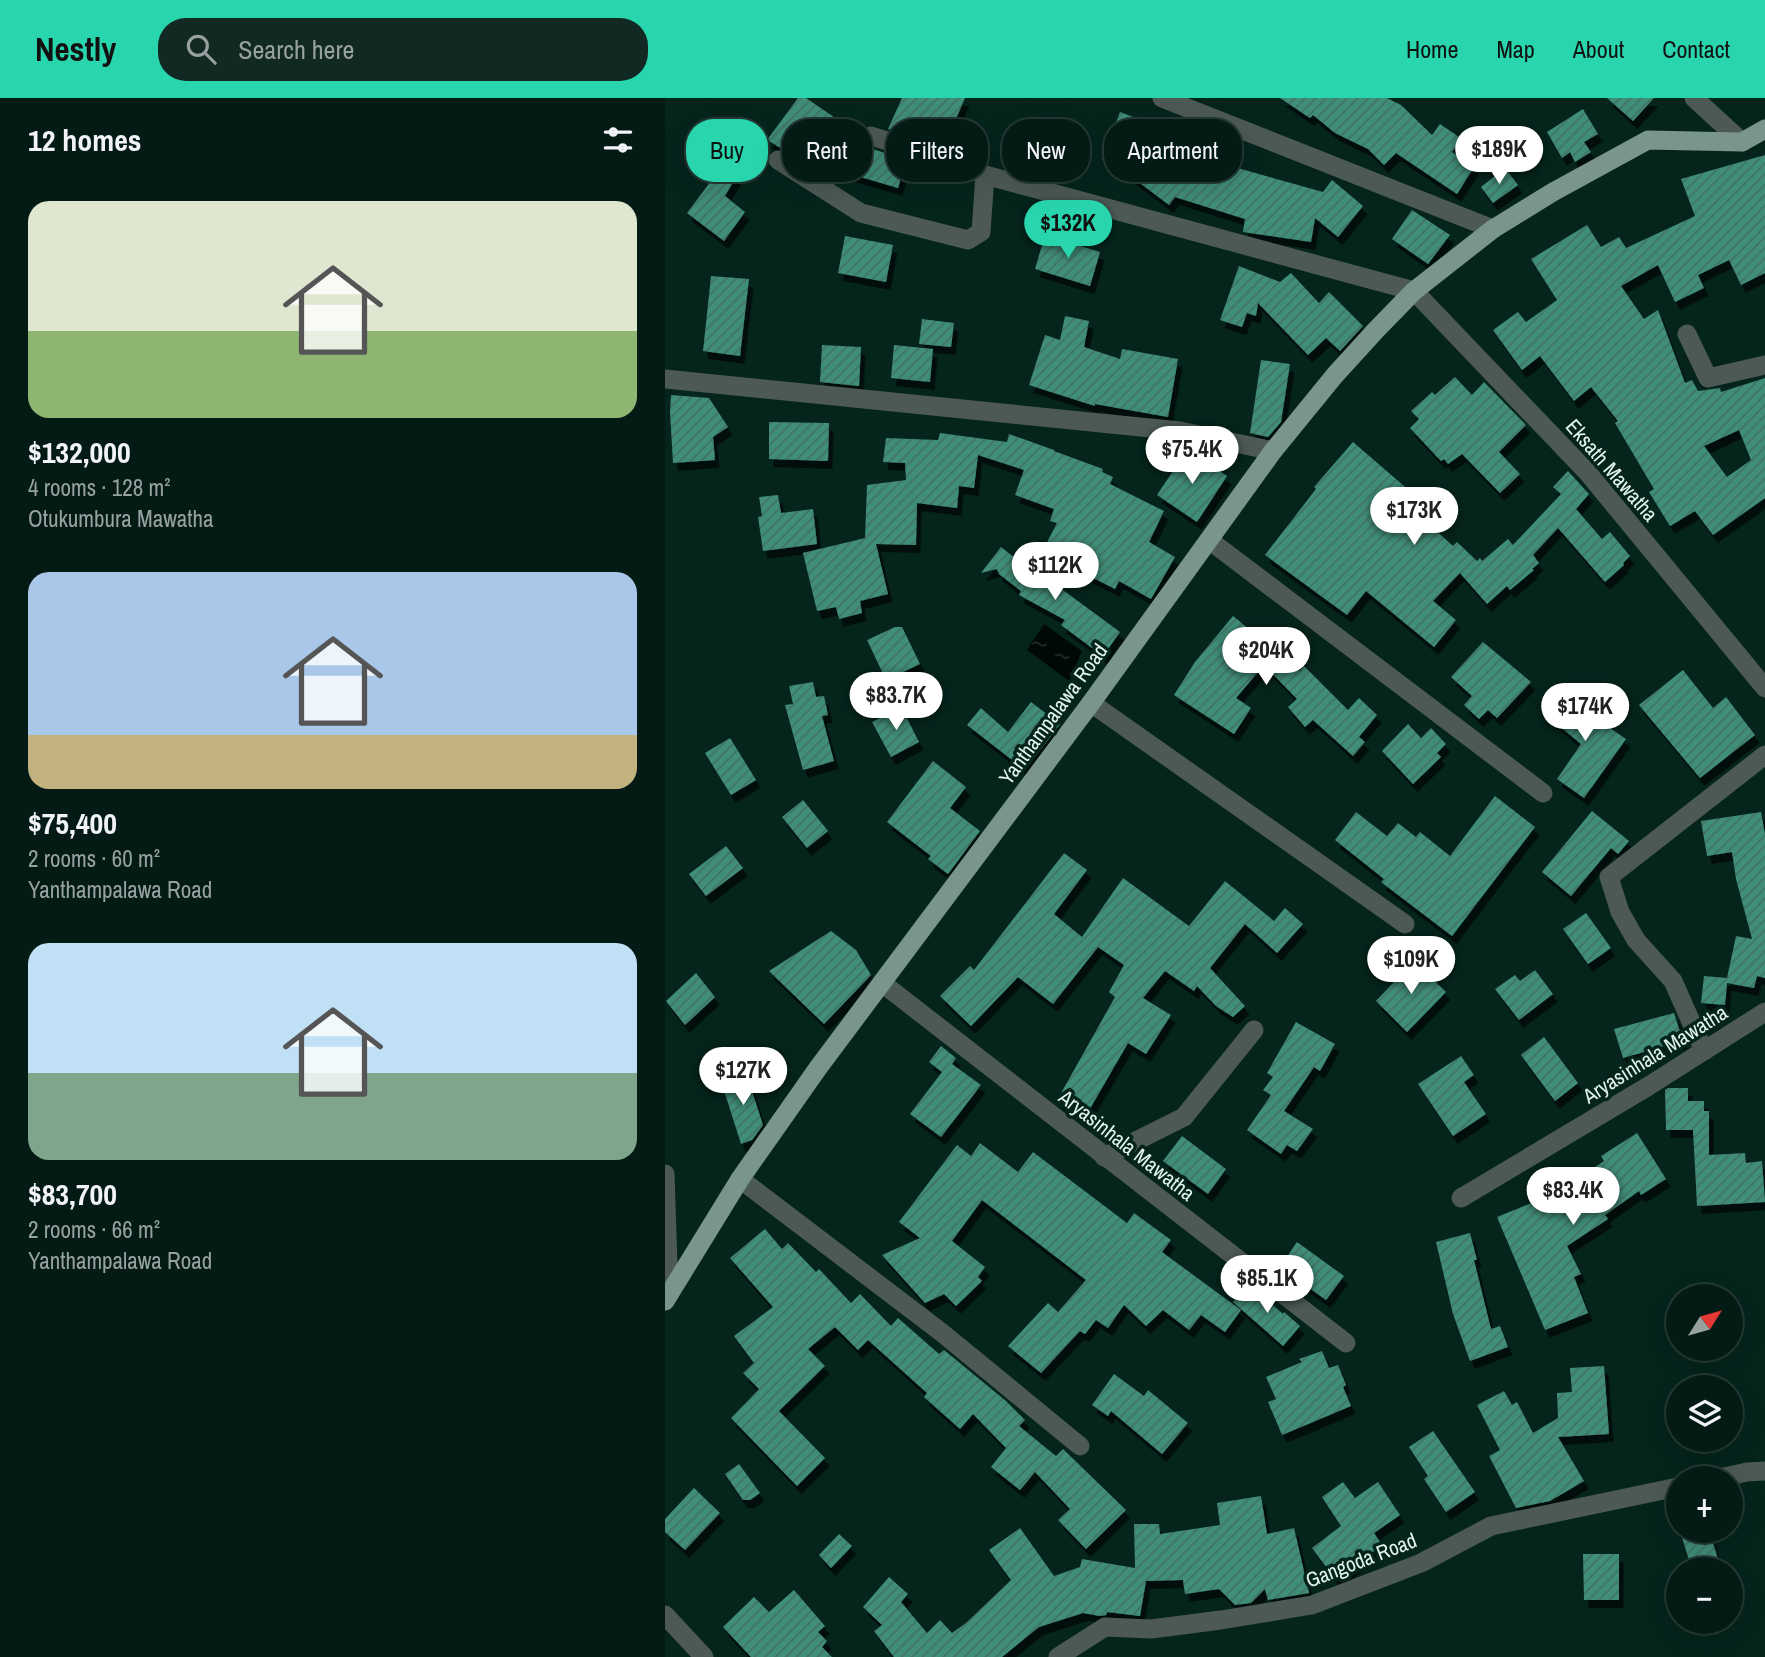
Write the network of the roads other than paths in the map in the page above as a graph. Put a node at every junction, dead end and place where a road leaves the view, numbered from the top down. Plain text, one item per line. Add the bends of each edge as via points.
1 (1162, 98) edge
2 (1694, 98) edge
3 (1765, 129) edge
4 (1742, 142) junction
5 (778, 160) dead end
6 (988, 175) edge
7 (984, 182) edge
8 (1493, 229) junction
9 (1414, 291) junction
10 (1687, 334) dead end
11 (1765, 365) edge
12 (665, 379) edge
13 (1273, 451) junction
14 (1209, 540) junction
15 (1765, 688) edge
16 (1091, 703) junction
17 (1765, 755) edge
18 (1543, 793) dead end
19 (1405, 923) dead end
20 (882, 983) junction
21 (1765, 1012) edge
22 (1254, 1030) dead end
23 (1705, 1051) junction
24 (1104, 1157) junction
25 (665, 1174) edge
26 (740, 1179) junction
27 (1461, 1198) dead end
28 (667, 1298) edge
29 (1346, 1343) dead end
30 (1080, 1446) dead end
31 (1765, 1471) edge
32 (1743, 1473) edge
33 (1666, 1490) edge
34 (665, 1615) edge
35 (704, 1657) edge
36 (1058, 1657) edge

1 - 8 street
2 - 4 street
3 - 4 main road
4 - 8 main road, Yanthampalawa Road via 1648,140
5 - 7 street via 861,213 968,240 981,232
6 - 9 street
8 - 9 main road, Yanthampalawa Road
9 - 13 main road, Yanthampalawa Road via 1335,375
9 - 15 street, Eksath Mawatha via 1588,473
10 - 11 street via 1708,378
12 - 13 street via 1180,431
13 - 14 main road, Yanthampalawa Road
14 - 16 main road, Yanthampalawa Road
14 - 18 street
16 - 19 street
16 - 20 main road, Yanthampalawa Road
17 - 23 street via 1609,877 1620,912 1636,940 1673,981
20 - 24 street, Aryasinhala Mawatha
20 - 26 main road, Yanthampalawa Road
21 - 23 street, Aryasinhala Mawatha
22 - 24 street via 1184,1117
23 - 27 street, Aryasinhala Mawatha
24 - 29 street, Aryasinhala Mawatha
25 - 28 street
26 - 28 main road, Yanthampalawa Road
26 - 30 street via 941,1332
31 - 32 street
33 - 36 street, Gangoda Road via 1491,1526 1421,1563 1312,1605 1151,1629 1105,1627
34 - 35 street

